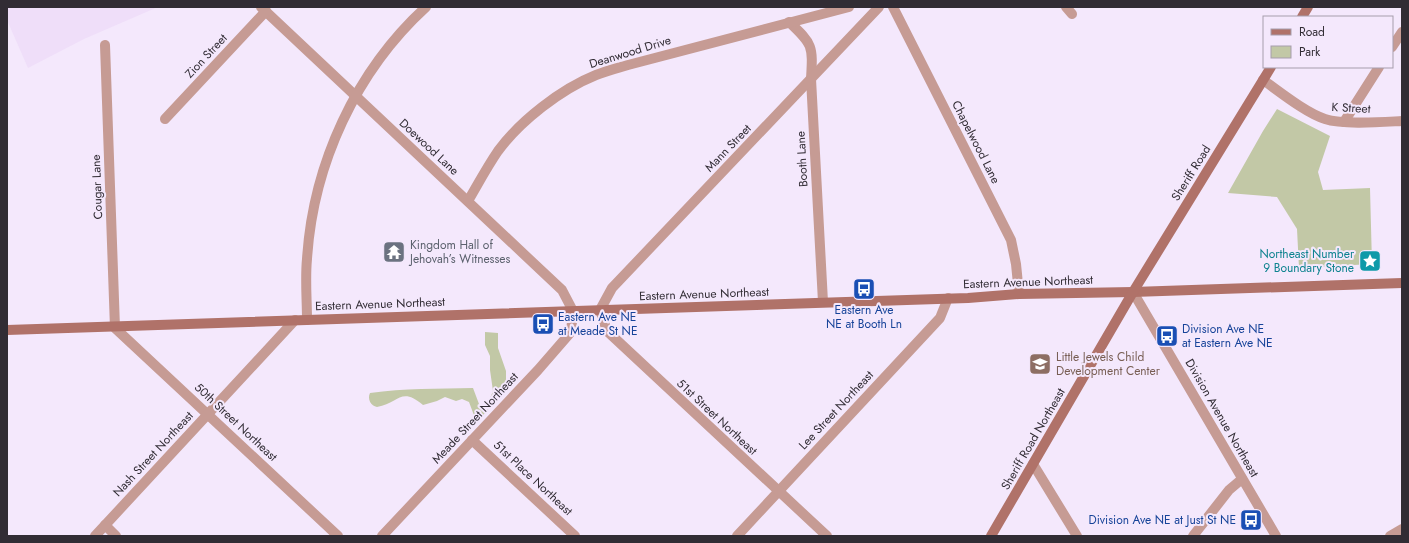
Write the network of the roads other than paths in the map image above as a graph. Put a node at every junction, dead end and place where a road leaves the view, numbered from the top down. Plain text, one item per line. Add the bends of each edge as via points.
1 (426, 7) edge
2 (849, 7) edge
3 (879, 7) edge
4 (893, 7) edge
5 (1308, 7) edge
6 (263, 9) edge
7 (1303, 16) edge
8 (789, 22) junction
9 (1402, 32) edge
10 (105, 45) dead end
11 (1393, 46) edge
12 (1270, 68) edge
13 (1378, 68) edge
14 (811, 79) junction
15 (1263, 80) junction
16 (356, 95) junction
17 (165, 119) dead end
18 (1344, 122) junction
19 (1402, 122) edge
20 (468, 201) junction
21 (1402, 283) edge
22 (1402, 288) edge
23 (1133, 292) junction
24 (1019, 294) junction
25 (948, 298) junction
26 (823, 302) junction
27 (600, 310) junction
28 (573, 311) junction
29 (295, 320) junction
30 (307, 320) junction
31 (115, 328) junction
32 (7, 330) edge
33 (208, 414) junction
34 (472, 440) junction
35 (1033, 464) junction
36 (1242, 479) junction
37 (779, 491) junction
38 (105, 525) junction
39 (1402, 529) edge
40 (95, 536) edge
41 (116, 536) edge
42 (338, 536) edge
43 (382, 536) edge
44 (575, 536) edge
45 (737, 536) edge
46 (827, 536) edge
47 (991, 536) edge
48 (1077, 536) edge
49 (1193, 536) edge
50 (1276, 536) edge
51 (1390, 536) edge

1 - 16 street via 380,58
2 - 8 street, Deanwood Drive
3 - 14 street, Mann Street
4 - 24 street, Chapelwood Lane via 1011,240
5 - 7 main road
6 - 16 street, Doewood Lane
6 - 17 street, Zion Street
8 - 14 street, Booth Lane via 809,43 812,56
8 - 20 street, Deanwood Drive via 628,65 596,75 569,88 522,125 499,150
9 - 11 street
10 - 31 street, Cougar Lane
12 - 15 main road, Sheriff Road
13 - 18 street
14 - 26 street, Booth Lane
14 - 27 street, Mann Street via 612,288
15 - 18 street, K Street via 1315,115 1326,120
15 - 23 main road, Sheriff Road
16 - 20 street, Doewood Lane
16 - 30 street via 329,150 318,188 306,260
18 - 19 street, K Street
20 - 28 street, Doewood Lane via 562,290
21 - 22 street
21 - 23 main road, Eastern Avenue Northeast
23 - 24 main road, Eastern Avenue Northeast
23 - 35 main road, Sheriff Road Northeast
23 - 36 street, Division Avenue Northeast
24 - 25 main road, Eastern Avenue Northeast
25 - 26 main road, Eastern Avenue Northeast
25 - 37 street, Lee Street Northeast via 940,318
26 - 27 main road, Eastern Avenue Northeast
27 - 28 main road, Eastern Avenue Northeast
27 - 37 street, 51st Street Northeast via 607,331
28 - 30 main road, Eastern Avenue Northeast
28 - 34 street, Meade Street Northeast via 571,332
29 - 30 main road, Eastern Avenue Northeast
29 - 31 main road, Eastern Avenue Northeast
29 - 33 street, Nash Street Northeast
31 - 32 main road, Eastern Avenue Northeast
31 - 33 street, 50th Street Northeast
33 - 38 street, Nash Street Northeast
33 - 42 street, 50th Street Northeast
34 - 43 street, Meade Street Northeast
34 - 44 street, 51st Place Northeast
35 - 47 main road, Sheriff Road Northeast
35 - 48 street
36 - 49 street via 1229,490
36 - 50 street, Division Avenue Northeast
37 - 45 street, Lee Street Northeast
37 - 46 street, 51st Street Northeast
38 - 40 street, Nash Street Northeast
38 - 41 street
39 - 51 street

